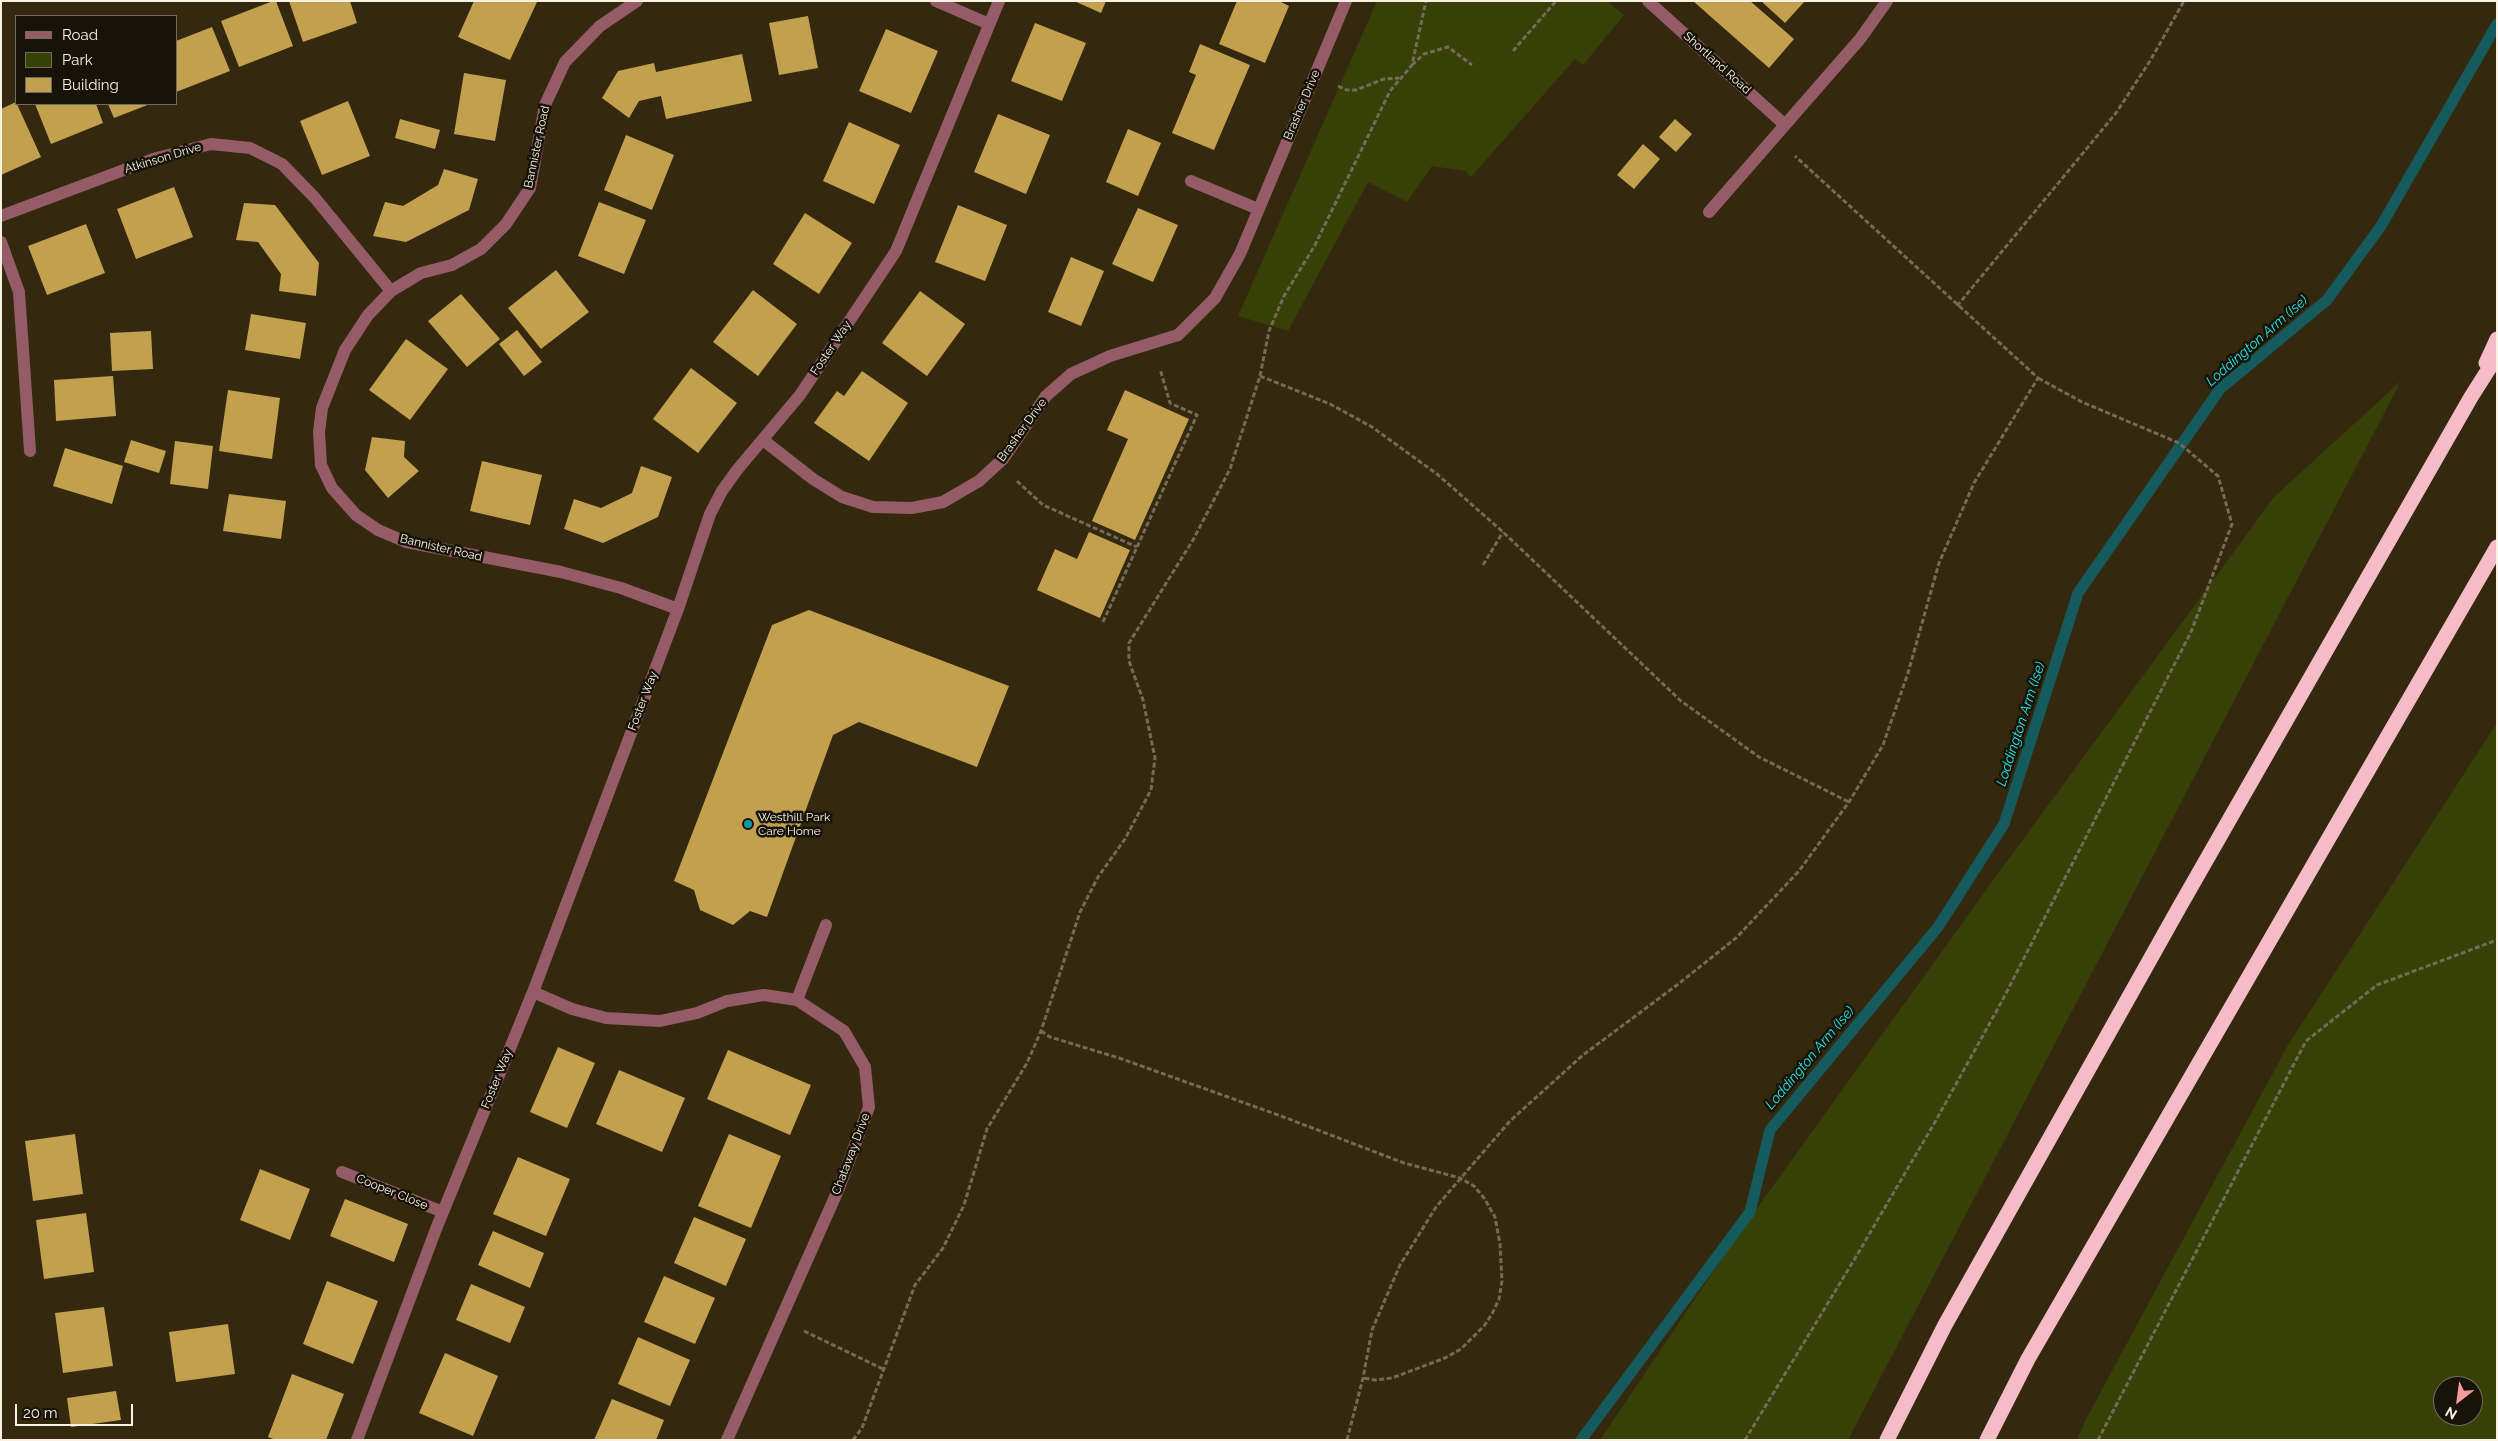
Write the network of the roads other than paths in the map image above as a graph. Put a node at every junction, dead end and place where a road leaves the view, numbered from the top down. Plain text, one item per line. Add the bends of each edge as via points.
1 (637, 1) edge
2 (936, 1) edge
3 (999, 1) edge
4 (1346, 1) edge
5 (1648, 1) edge
6 (1887, 1) edge
7 (989, 24) junction
8 (1785, 125) junction
9 (1191, 181) dead end
10 (1258, 209) junction
11 (1709, 212) dead end
12 (1, 216) edge
13 (1, 242) edge
14 (391, 291) junction
15 (2497, 339) edge
16 (2497, 356) edge
17 (2470, 396) junction
18 (763, 440) junction
19 (30, 451) dead end
20 (2497, 547) edge
21 (678, 609) junction
22 (826, 925) dead end
23 (533, 992) junction
24 (797, 1000) junction
25 (342, 1172) dead end
26 (443, 1212) junction
27 (357, 1440) edge
28 (727, 1440) edge
29 (1887, 1440) edge
30 (1987, 1440) edge

1 - 14 street, Bannister Road via 600,26 565,62 545,105 530,188 506,224 481,249 452,265 421,274
2 - 7 street
3 - 7 street, Foster Way
4 - 10 street, Brasher Drive
5 - 8 street, Shortland Road
6 - 8 street via 1860,39
7 - 18 street, Foster Way via 896,251 800,395
8 - 11 street
9 - 10 street
10 - 18 street, Brasher Drive via 1240,254 1216,298 1178,335 1110,356 1071,374 1046,396 998,463 979,481 943,502 912,508 874,507 842,497
12 - 14 street, Atkinson Drive via 152,159 211,144 250,148 282,164
13 - 19 street via 20,292
14 - 21 street, Bannister Road via 368,315 345,350 322,408 319,432 321,465 332,488 356,515 378,530 406,542 561,572 621,588
15 - 17 highway
16 - 17 highway
17 - 29 highway via 2151,957 1946,1325
18 - 21 street, Foster Way via 727,484 714,506
20 - 30 highway via 2028,1358
21 - 23 street, Foster Way
22 - 24 street
23 - 24 street, Chataway Drive via 572,1009 606,1018 660,1021 697,1013 727,1001 764,995
23 - 26 street, Foster Way
24 - 28 street, Chataway Drive via 844,1031 865,1066 869,1108 840,1188
25 - 26 street, Cooper Close
26 - 27 street, Foster Way

